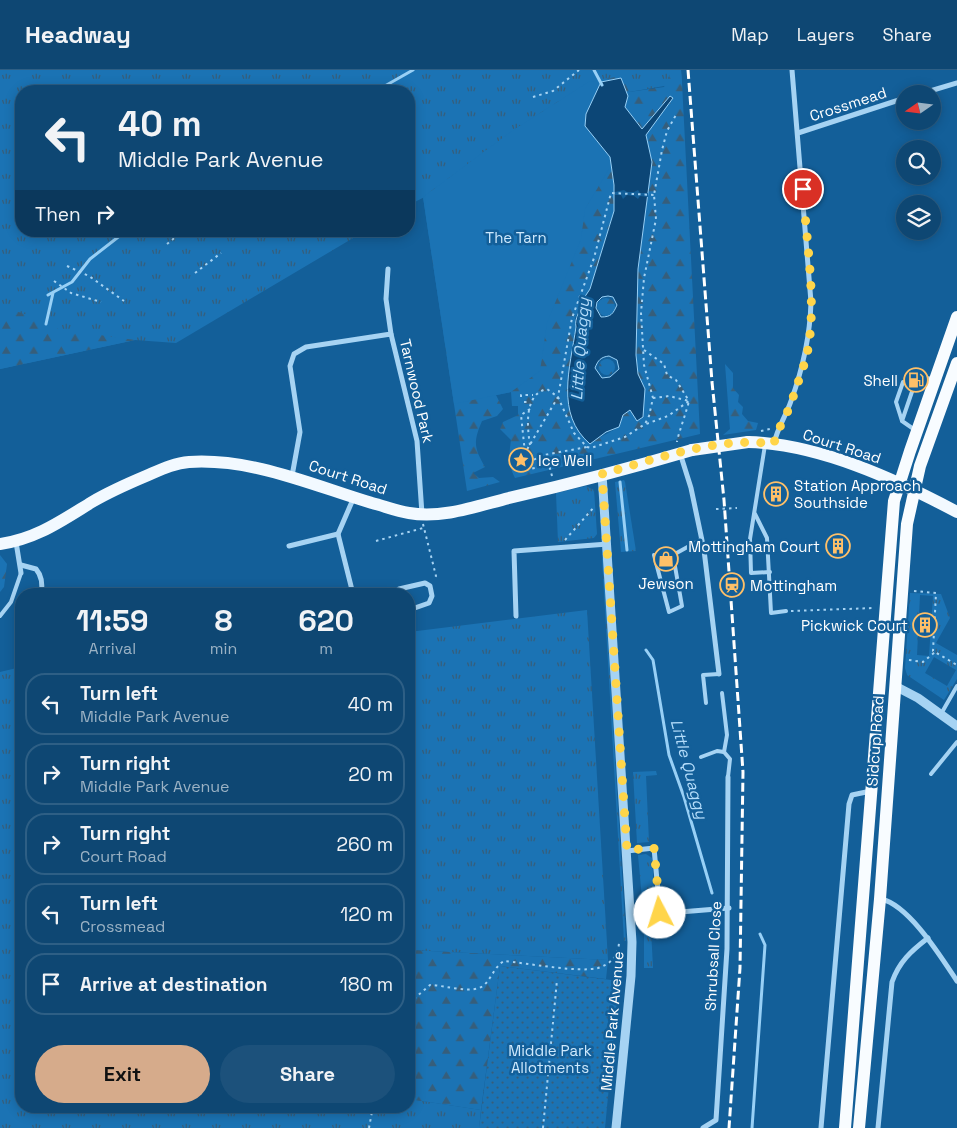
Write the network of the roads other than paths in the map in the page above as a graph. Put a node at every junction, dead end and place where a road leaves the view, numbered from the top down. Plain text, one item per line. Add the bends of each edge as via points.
1 (792, 70) edge
2 (957, 83) edge
3 (941, 88) edge
4 (896, 101) edge
5 (798, 133) junction
6 (388, 269) dead end
7 (957, 317) edge
8 (391, 334) junction
9 (957, 363) edge
10 (936, 380) junction
11 (916, 382) junction
12 (902, 421) junction
13 (917, 431) junction
14 (769, 444) junction
15 (683, 450) junction
16 (602, 474) junction
17 (292, 476) junction
18 (900, 483) junction
19 (914, 489) junction
20 (354, 498) junction
21 (957, 512) edge
22 (422, 514) junction
23 (755, 514) junction
24 (338, 534) junction
25 (702, 539) junction
26 (16, 542) junction
27 (0, 544) edge
28 (608, 544) junction
29 (289, 546) dead end
30 (654, 555) dead end
31 (21, 565) junction
32 (770, 572) junction
33 (21, 573) joint
34 (16, 588) edge
35 (42, 588) edge
36 (351, 588) edge
37 (404, 588) edge
38 (15, 590) edge
39 (415, 608) edge
40 (786, 611) road end
41 (0, 616) edge
42 (516, 616) dead end
43 (720, 674) joint
44 (895, 686) junction
45 (957, 686) edge
46 (722, 693) dead end
47 (706, 703) dead end
48 (941, 714) junction
49 (957, 726) edge
50 (957, 742) edge
51 (724, 752) junction
52 (701, 758) dead end
53 (931, 774) dead end
54 (728, 777) joint
55 (873, 791) junction
56 (627, 850) junction
57 (880, 899) junction
58 (729, 908) junction
59 (660, 913) junction
60 (630, 916) junction
61 (928, 938) junction
62 (957, 981) edge
63 (616, 1128) edge
64 (702, 1128) edge
65 (822, 1128) edge
66 (845, 1128) edge
67 (859, 1128) edge
68 (878, 1128) edge

1 - 5 street, Crossmead
2 - 3 street
4 - 5 street, Crossmead
5 - 14 street, Crossmead via 811,302 810,334 805,362 786,416
6 - 8 street, Tarnwood Park via 386,300
7 - 10 highway, Sidcup Road
8 - 17 street, Tarnwood Park via 306,347 294,354 290,366 300,432
8 - 22 street, Tarnwood Park via 417,441
9 - 19 highway, Sidcup Road
10 - 11 lane via 917,378
10 - 13 highway, Sidcup Road
11 - 12 lane
11 - 12 lane via 903,382 896,402
12 - 13 lane
13 - 18 highway, Sidcup Road
14 - 15 main road, Court Road, bridge via 751,436
14 - 18 main road, Court Road via 830,456
14 - 23 lane
15 - 16 main road, Court Road
15 - 25 street
16 - 22 main road, Court Road via 447,513
16 - 28 street, Middle Park Avenue
17 - 20 main road, Court Road
17 - 26 main road, Court Road via 220,463 174,465 112,491 47,530
18 - 19 main road, Court Road
18 - 55 highway, Sidcup Road via 894,506
19 - 21 main road, Court Road
19 - 44 highway, Sidcup Road via 906,524
20 - 22 main road, Court Road
20 - 24 street
23 - 32 lane via 767,538
23 - 32 lane via 750,539 751,573
24 - 29 street
24 - 36 street
25 - 30 lane via 673,555 682,606 669,612
25 - 43 street
26 - 27 main road, Court Road
26 - 31 street
28 - 42 street via 514,551
28 - 56 street, Middle Park Avenue
31 - 33 street
31 - 35 street via 36,568
32 - 40 lane via 771,613
33 - 34 lane
37 - 39 street via 426,583 430,586 432,596 429,603
38 - 41 lane
43 - 47 lane via 703,675
44 - 48 street
44 - 57 highway, Sidcup Road
45 - 48 lane
46 - 51 lane via 727,735
48 - 49 street
50 - 53 lane
51 - 52 lane via 717,751
51 - 54 lane via 730,760
54 - 58 street, Shrubsall Close
55 - 65 street, Sidcup Road via 852,795 849,804
55 - 66 highway, Sidcup Road
56 - 59 street via 654,848
56 - 60 street, Middle Park Avenue
57 - 61 street via 892,902
57 - 67 highway, Sidcup Road
58 - 59 street
58 - 64 street, Shrubsall Close via 716,1120
59 - 60 street
60 - 63 street, Middle Park Avenue via 631,976
61 - 62 street
61 - 68 street via 907,955 892,982

